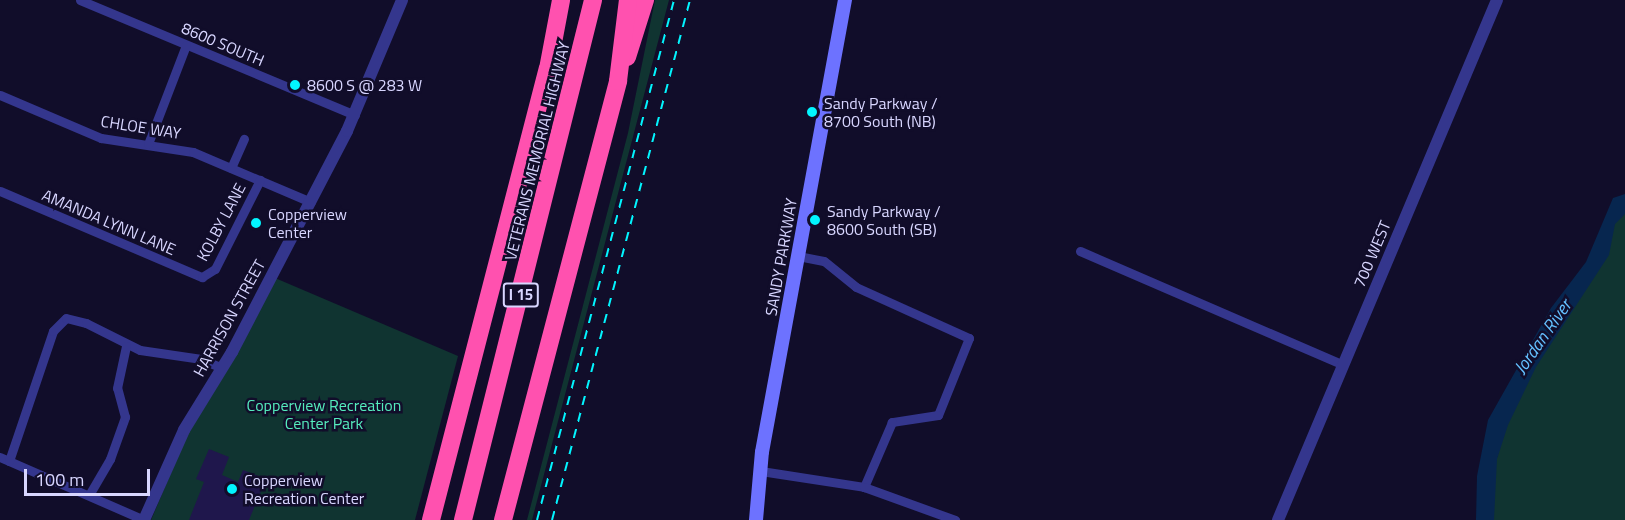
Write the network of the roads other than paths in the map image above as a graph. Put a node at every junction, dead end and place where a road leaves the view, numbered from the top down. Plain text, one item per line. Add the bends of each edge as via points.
1 (81, 0) edge
2 (402, 0) edge
3 (561, 0) edge
4 (593, 0) edge
5 (628, 0) edge
6 (645, 0) edge
7 (845, 0) edge
8 (1497, 0) edge
9 (186, 45) junction
10 (618, 81) junction
11 (0, 95) edge
12 (355, 116) junction
13 (244, 139) dead end
14 (148, 144) junction
15 (231, 168) junction
16 (260, 180) junction
17 (0, 191) edge
18 (311, 202) junction
19 (1080, 252) dead end
20 (798, 256) junction
21 (208, 276) joint
22 (126, 346) junction
23 (1343, 365) junction
24 (222, 368) junction
25 (4, 459) edge
26 (761, 471) junction
27 (864, 487) junction
28 (89, 495) junction
29 (144, 520) edge
30 (431, 520) edge
31 (463, 520) edge
32 (503, 520) edge
33 (756, 520) edge
34 (955, 520) edge
35 (1278, 520) edge

1 - 9 street, 8600 SOUTH
2 - 12 street, HARRISON STREET
3 - 30 highway via 548,69
4 - 31 highway, VETERANS MEMORIAL HIGHWAY / I 15
5 - 10 highway, I 15
6 - 10 highway via 641,25
7 - 20 main road, SANDY PARKWAY
8 - 23 street, 700 WEST
9 - 12 street, 8600 SOUTH
9 - 14 street
10 - 32 highway, I 15
11 - 14 street, CHLOE WAY via 101,138
12 - 18 street, HARRISON STREET
13 - 15 street
14 - 15 street, CHLOE WAY via 176,147
15 - 16 street, CHLOE WAY
16 - 18 street, CHLOE WAY
16 - 21 street, KOLBY LANE
17 - 21 street, AMANDA LYNN LANE
18 - 24 street, HARRISON STREET
19 - 23 street
20 - 26 main road, SANDY PARKWAY
20 - 27 street via 824,261 856,287 969,338 938,415 892,422
22 - 24 street via 201,359
22 - 25 street via 86,322 66,318 59,324
22 - 28 street via 117,388 125,417 110,459
23 - 35 street, 700 WEST
24 - 29 street, HARRISON STREET via 184,430
25 - 28 street
26 - 27 street
26 - 33 main road, SANDY PARKWAY
27 - 34 street
28 - 29 street

